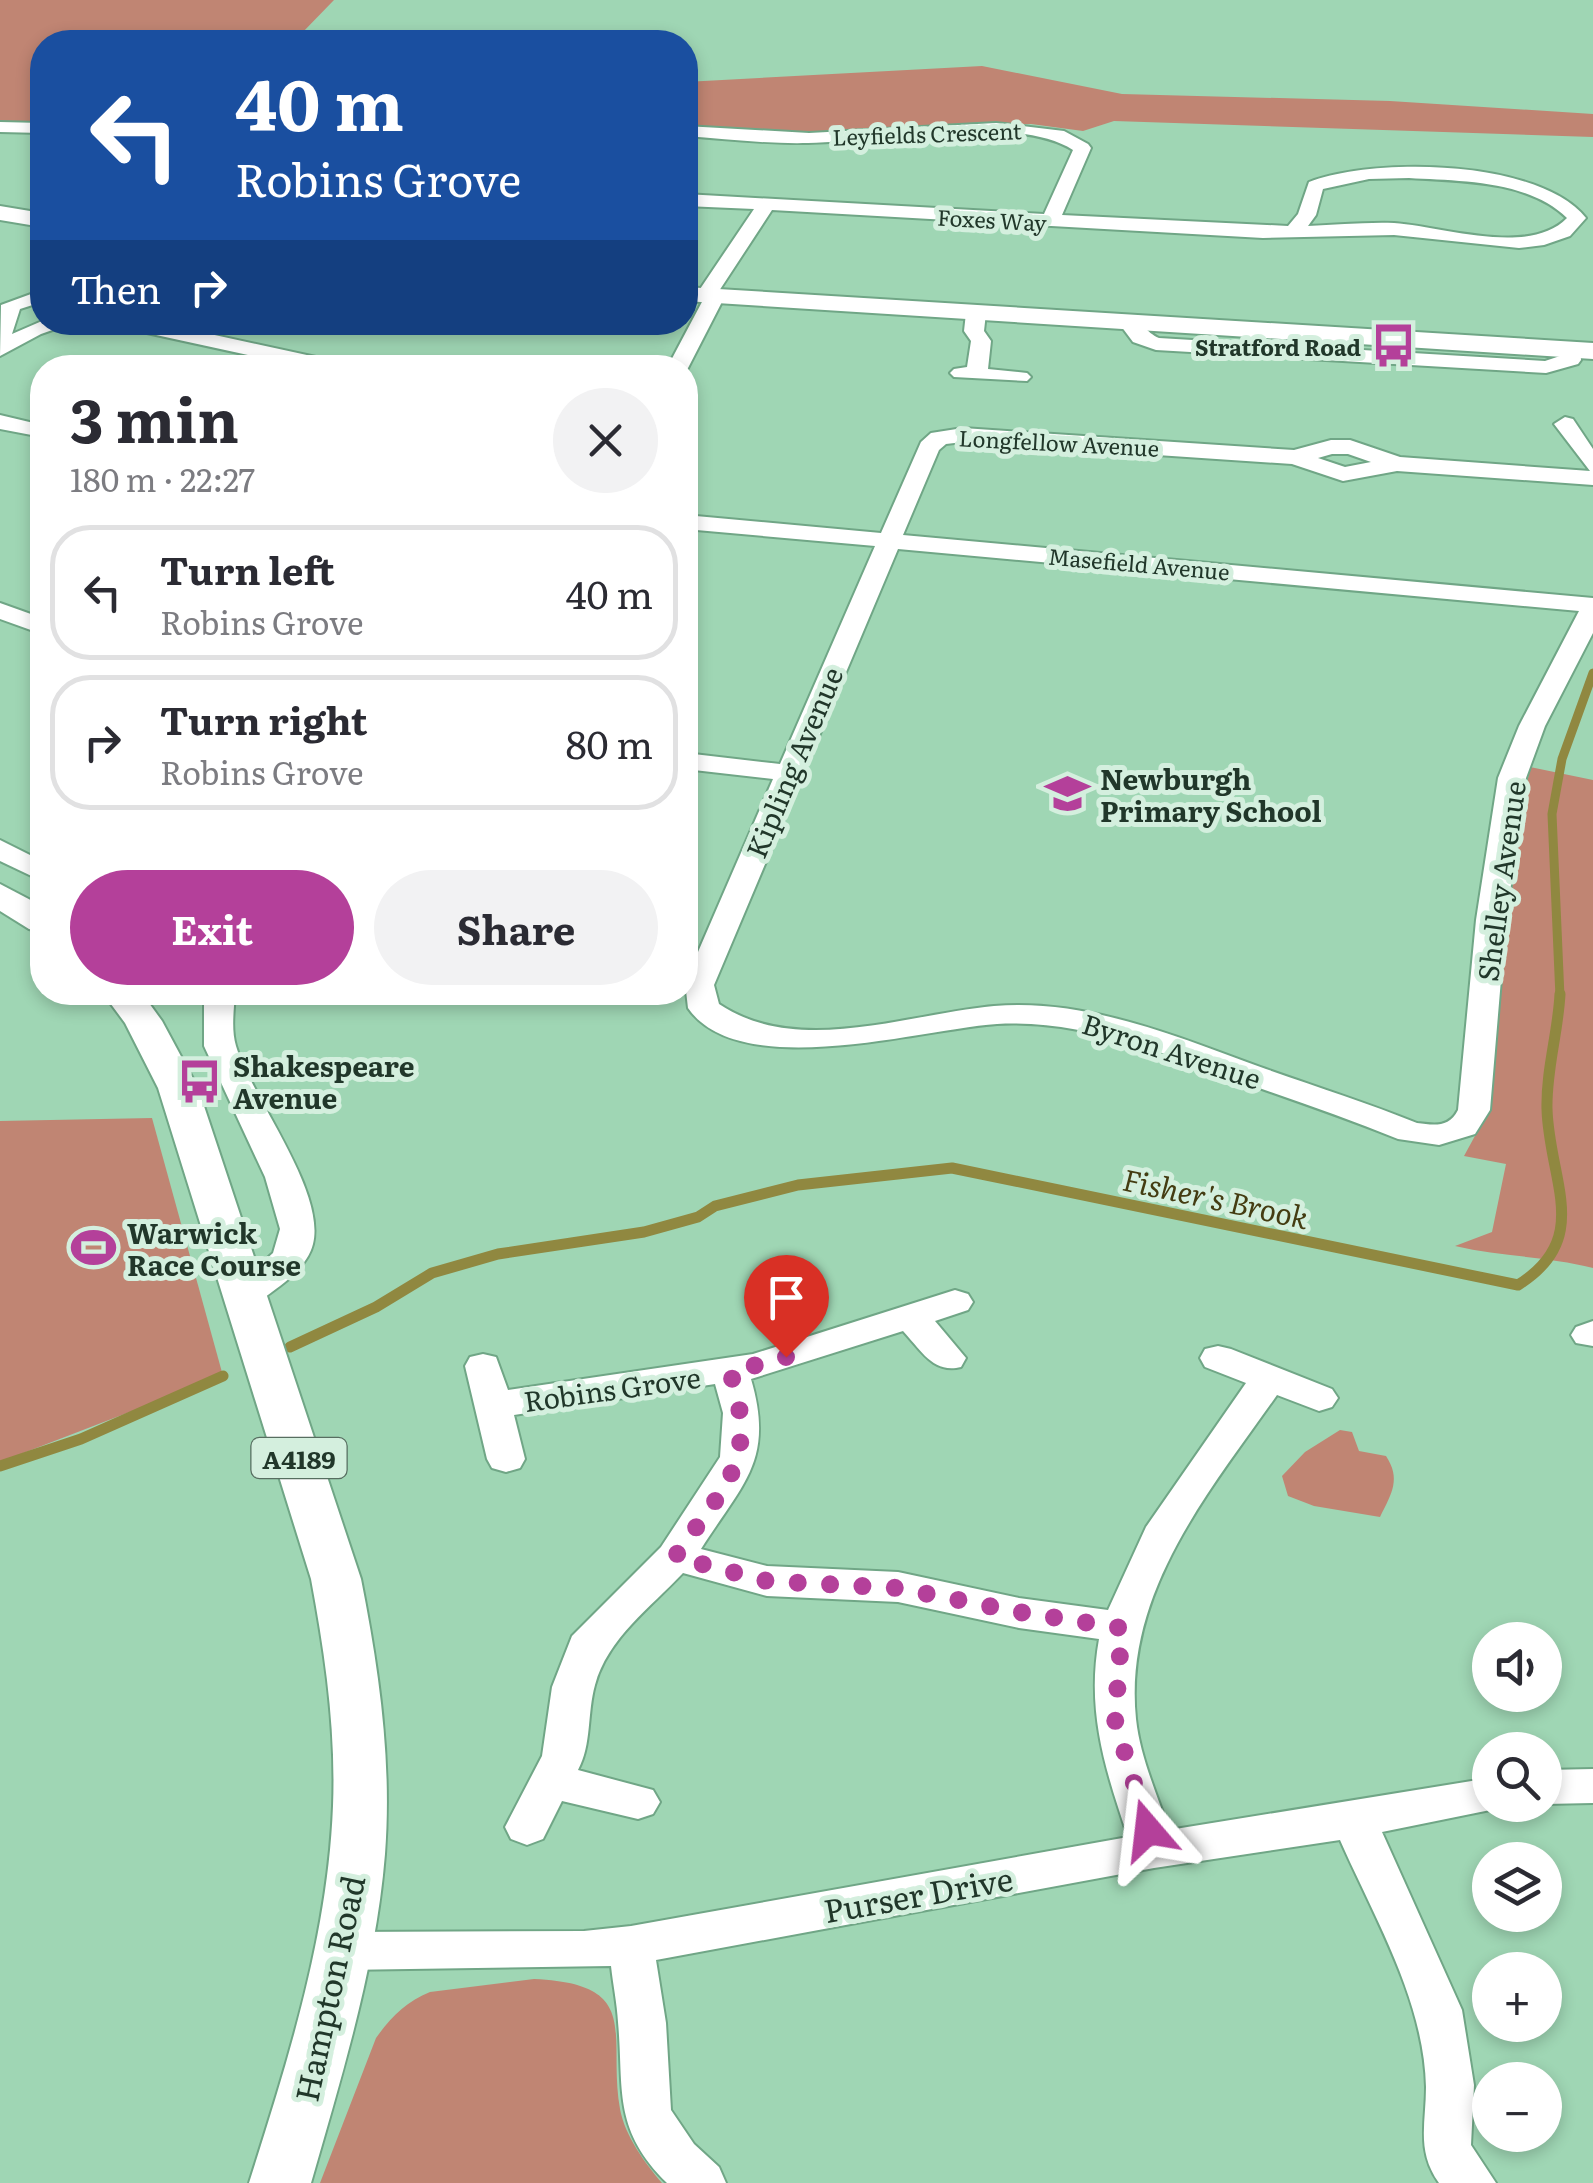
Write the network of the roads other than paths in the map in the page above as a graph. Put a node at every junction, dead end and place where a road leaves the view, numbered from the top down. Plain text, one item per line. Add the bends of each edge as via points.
1 (0, 127) edge
2 (30, 128) edge
3 (698, 131) edge
4 (698, 201) edge
5 (765, 207) junction
6 (0, 213) edge
7 (30, 218) edge
8 (1050, 222) junction
9 (1300, 232) junction
10 (702, 295) edge
11 (30, 298) edge
12 (976, 313) junction
13 (30, 331) edge
14 (184, 335) edge
15 (0, 349) edge
16 (1581, 350) edge
17 (278, 355) edge
18 (1020, 377) dead end
19 (0, 422) edge
20 (1565, 424) dead end
21 (30, 429) edge
22 (1593, 465) edge
23 (1593, 478) edge
24 (698, 523) edge
25 (888, 540) junction
26 (1593, 607) edge
27 (0, 610) edge
28 (30, 621) edge
29 (698, 762) edge
30 (789, 773) junction
31 (0, 849) edge
32 (30, 865) edge
33 (0, 895) edge
34 (30, 914) edge
35 (698, 985) joint
36 (130, 1005) edge
37 (219, 1005) edge
38 (1474, 1110) joint
39 (245, 1294) junction
40 (955, 1302) dead end
41 (910, 1316) junction
42 (948, 1358) dead end
43 (1218, 1358) dead end
44 (483, 1366) dead end
45 (730, 1372) junction
46 (1269, 1379) junction
47 (1319, 1398) dead end
48 (495, 1405) junction
49 (506, 1458) dead end
50 (675, 1557) junction
51 (1122, 1628) junction
52 (551, 1781) junction
53 (1562, 1786) edge
54 (1593, 1786) edge
55 (1472, 1798) edge
56 (638, 1802) dead end
57 (1354, 1820) junction
58 (528, 1827) dead end
59 (1154, 1850) junction
60 (630, 1945) junction
61 (343, 1951) junction
62 (280, 2183) edge
63 (701, 2183) edge
64 (1471, 2183) edge

1 - 2 street
3 - 8 street, Leyfields Crescent via 808,138 1008,126 1060,134 1082,148
4 - 5 street, Foxes Way
5 - 8 street, Foxes Way
5 - 10 street
6 - 7 main road
8 - 9 street, Foxes Way
9 - 9 street, Foxes Way via 1315,186 1363,173 1523,187 1564,202 1577,218 1558,234 1510,241 1408,229
10 - 12 main road
11 - 15 street via 7,310
12 - 16 main road
12 - 18 street via 981,341 969,373
13 - 15 street
14 - 17 street
19 - 21 street
20 - 22 street
23 - 25 street, Longfellow Avenue via 1397,464 1343,474 1295,457 950,435 929,447
24 - 25 street, Masefield Avenue
25 - 26 street, Masefield Avenue
25 - 30 street, Kipling Avenue
26 - 38 street, Shelley Avenue via 1512,778
27 - 28 street
29 - 30 street
30 - 35 street, Kipling Avenue
31 - 32 street
33 - 34 main road
35 - 38 street, Byron Avenue via 714,1019 769,1040 997,1015 1066,1017 1138,1034 1410,1132 1452,1133
36 - 39 main road, Hampton Road / A4189 via 166,1060
37 - 39 street via 218,1042 270,1151 298,1230 285,1261
39 - 61 main road, Hampton Road / A4189 via 336,1579 350,1651 360,1808
40 - 41 street, Robins Grove
41 - 42 street
41 - 45 street, Robins Grove
43 - 46 street
44 - 48 street, Robins Grove
45 - 48 street, Robins Grove
45 - 50 street, Robins Grove via 742,1413 739,1458
46 - 47 street
46 - 51 street via 1162,1536
48 - 49 street, Robins Grove
50 - 51 street via 767,1581 898,1588
50 - 52 street, Robins Grove via 587,1647 572,1687 567,1744
51 - 59 street via 1115,1720
52 - 56 street
52 - 58 street, Robins Grove
53 - 54 street
55 - 57 street, Purser Drive
57 - 59 street, Purser Drive
57 - 64 street via 1438,2010 1450,2085 1446,2146
59 - 60 street, Purser Drive
60 - 61 street, Purser Drive
60 - 63 street via 642,2023 644,2105
61 - 62 main road, Hampton Road / A4189

